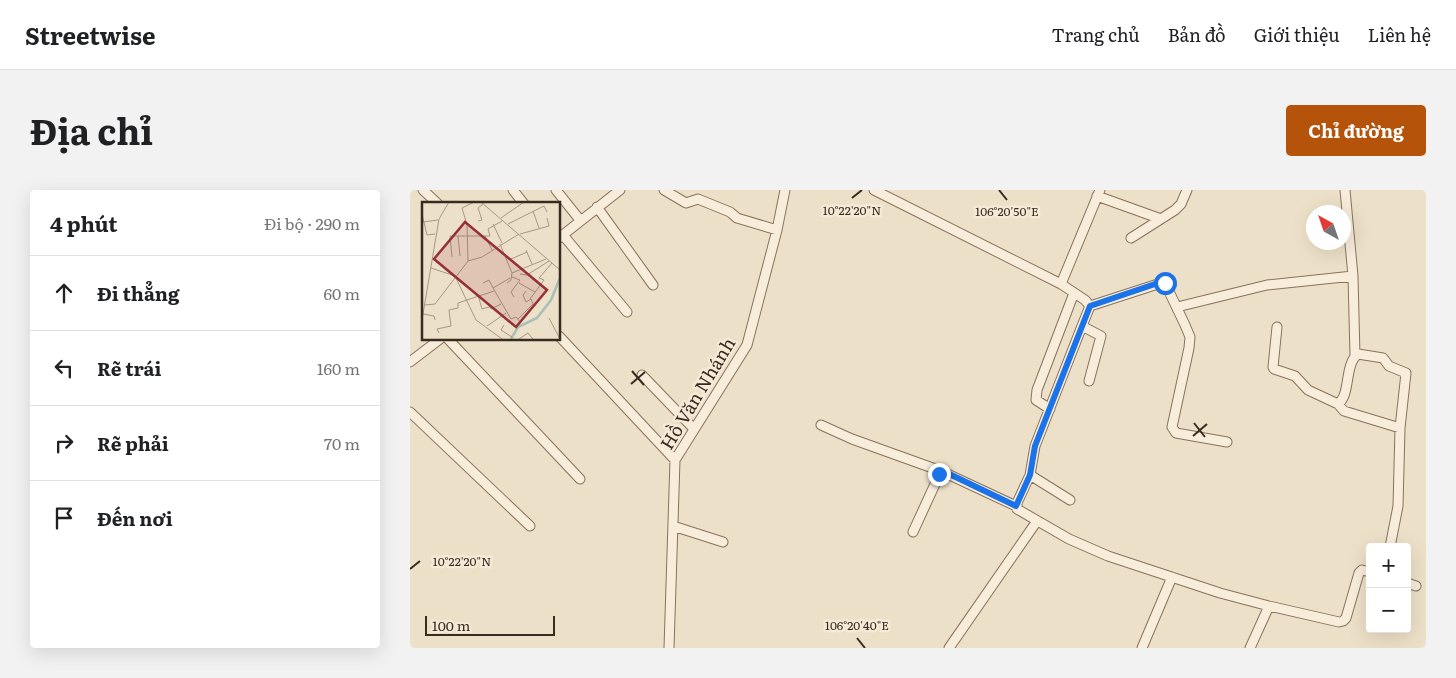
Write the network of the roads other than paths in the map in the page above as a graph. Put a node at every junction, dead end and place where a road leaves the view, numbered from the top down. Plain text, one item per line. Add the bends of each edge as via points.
1 (423, 190) edge
2 (513, 190) edge
3 (556, 190) edge
4 (620, 190) edge
5 (664, 190) edge
6 (785, 190) edge
7 (874, 190) edge
8 (1186, 190) edge
9 (1346, 190) edge
10 (1098, 193) edge
11 (436, 202) edge
12 (522, 202) edge
13 (597, 207) junction
14 (1161, 219) junction
15 (580, 220) junction
16 (777, 230) junction
17 (561, 237) edge
18 (1131, 238) dead end
19 (1353, 276) junction
20 (1061, 284) junction
21 (653, 285) dead end
22 (1074, 293) junction
23 (1090, 306) junction
24 (1177, 307) junction
25 (627, 312) dead end
26 (1082, 326) junction
27 (1278, 327) dead end
28 (560, 337) edge
29 (439, 340) edge
30 (449, 340) edge
31 (1355, 356) junction
32 (410, 362) edge
33 (642, 375) dead end
34 (1089, 381) dead end
35 (1338, 404) junction
36 (1050, 409) junction
37 (410, 412) edge
38 (821, 425) dead end
39 (1400, 428) junction
40 (694, 430) junction
41 (1227, 442) dead end
42 (675, 460) junction
43 (941, 471) junction
44 (1030, 475) junction
45 (580, 479) dead end
46 (1070, 500) dead end
47 (1016, 506) junction
48 (1036, 521) junction
49 (530, 526) dead end
50 (673, 526) junction
51 (913, 532) dead end
52 (723, 542) dead end
53 (1391, 543) edge
54 (1366, 571) edge
55 (1172, 577) junction
56 (1269, 606) junction
57 (951, 647) edge
58 (669, 648) edge
59 (1142, 648) edge
60 (1250, 648) edge

1 - 11 street
2 - 12 street
3 - 15 street
4 - 13 street
5 - 16 street via 686,202 698,199 737,218
6 - 16 street, Hồ Văn Nhánh
7 - 20 street
8 - 14 street via 1181,204
9 - 19 street
10 - 14 street
10 - 20 street
13 - 15 street
13 - 21 street
14 - 18 street
15 - 17 street
16 - 40 street, Hồ Văn Nhánh via 747,344
17 - 25 street
19 - 24 street via 1268,285
19 - 31 street
20 - 22 street
22 - 23 street
22 - 36 street via 1037,390 1036,400
23 - 24 street via 1161,282 1165,283
23 - 26 street
24 - 41 street via 1190,343 1172,428 1176,433
26 - 34 street via 1101,336
26 - 36 street
27 - 35 street via 1274,369 1295,376 1308,390
28 - 42 street
29 - 32 street
30 - 45 street
31 - 35 street via 1343,399
31 - 39 street via 1384,358 1390,366 1406,373
33 - 40 street
35 - 39 street via 1344,411
36 - 44 street via 1035,446
37 - 49 street
38 - 43 street
39 - 53 street via 1398,506
40 - 42 street, Hồ Văn Nhánh
42 - 50 street, Hồ Văn Nhánh
43 - 47 street
43 - 51 street
44 - 46 street
44 - 47 street
47 - 48 street
48 - 55 street via 1108,556
48 - 57 street
50 - 52 street
50 - 58 street, Hồ Văn Nhánh
54 - 56 street via 1359,572 1343,621
55 - 56 street
55 - 59 street
56 - 60 street

